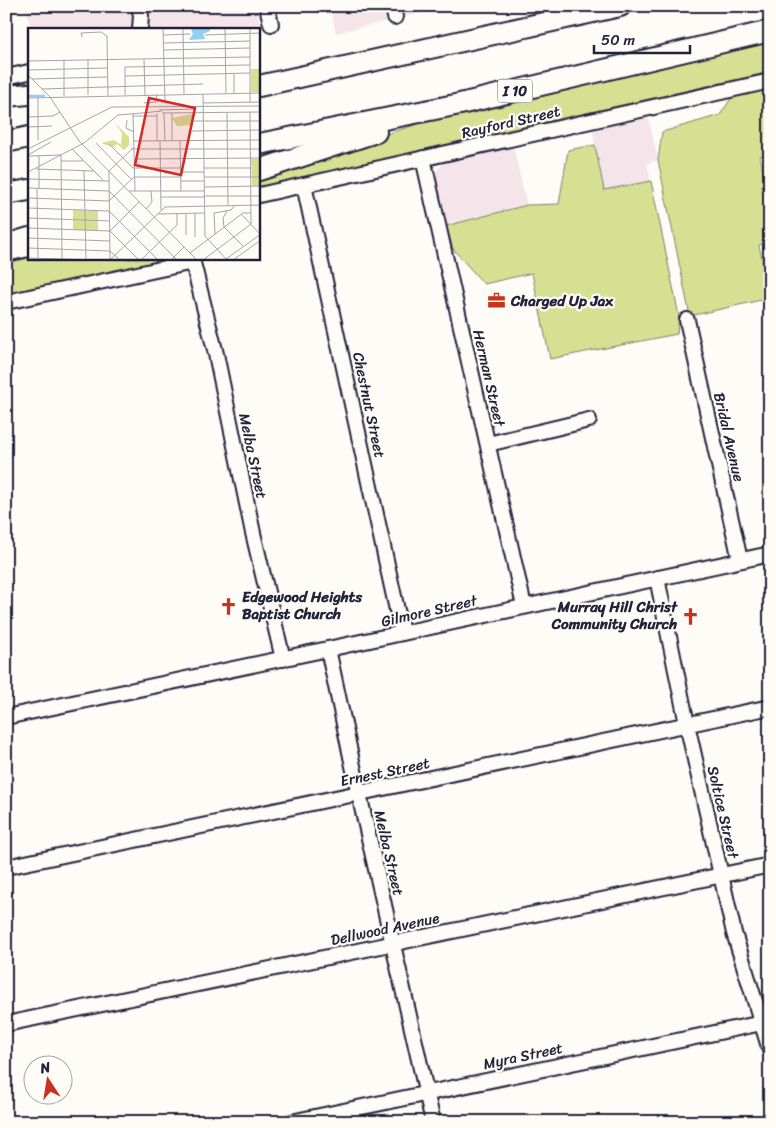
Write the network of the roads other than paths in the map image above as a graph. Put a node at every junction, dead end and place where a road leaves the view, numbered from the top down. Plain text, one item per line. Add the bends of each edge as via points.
1 (139, 6) edge
2 (267, 6) edge
3 (620, 6) edge
4 (271, 24) dead end
5 (140, 28) edge
6 (770, 31) edge
7 (490, 35) junction
8 (28, 72) edge
9 (260, 72) edge
10 (6, 77) edge
11 (770, 81) edge
12 (260, 86) edge
13 (28, 94) edge
14 (6, 96) edge
15 (460, 104) junction
16 (28, 137) edge
17 (6, 142) edge
18 (260, 144) edge
19 (423, 158) junction
20 (260, 170) edge
21 (304, 184) junction
22 (28, 190) edge
23 (6, 194) edge
24 (260, 195) edge
25 (28, 238) edge
26 (6, 245) edge
27 (28, 249) edge
28 (6, 254) edge
29 (193, 260) edge
30 (6, 302) edge
31 (687, 320) dead end
32 (589, 420) dead end
33 (488, 444) junction
34 (770, 554) edge
35 (740, 560) junction
36 (657, 578) junction
37 (524, 606) junction
38 (402, 633) junction
39 (328, 650) junction
40 (282, 659) junction
41 (770, 707) edge
42 (6, 717) edge
43 (687, 724) junction
44 (359, 794) junction
45 (770, 864) edge
46 (6, 868) edge
47 (721, 875) junction
48 (393, 944) junction
49 (762, 1023) junction
50 (6, 1024) edge
51 (770, 1050) edge
52 (427, 1093) junction
53 (291, 1122) edge
54 (433, 1122) edge

1 - 5 street
2 - 4 street
3 - 7 highway
6 - 15 highway, I 10
7 - 9 highway
7 - 12 highway
8 - 10 street
11 - 19 street, Rayford Street
13 - 14 highway
15 - 18 highway, I 10
15 - 20 highway
16 - 17 highway
19 - 21 street, Rayford Street
19 - 33 street, Herman Street
21 - 24 street, Rayford Street
21 - 38 street, Chestnut Street
22 - 23 highway
25 - 26 highway
27 - 28 street
29 - 30 street
29 - 40 street, Melba Street
31 - 35 street, Bridal Avenue
32 - 33 street
33 - 37 street, Herman Street
34 - 35 street, Gilmore Street
35 - 36 street, Gilmore Street
36 - 37 street, Gilmore Street
36 - 43 street, Soltice Street
37 - 38 street, Gilmore Street
38 - 39 street, Gilmore Street
39 - 40 street, Gilmore Street
39 - 44 street, Melba Street
40 - 42 street, Gilmore Street
41 - 43 street, Ernest Street
43 - 44 street, Ernest Street
43 - 47 street, Soltice Street
44 - 46 street, Ernest Street
44 - 48 street, Melba Street
45 - 47 street, Dellwood Avenue
47 - 48 street, Dellwood Avenue
47 - 49 street, Soltice Street via 734,933
48 - 50 street, Dellwood Avenue
48 - 52 street, Melba Street
49 - 51 street, Soltice Street
49 - 52 street, Myra Street
52 - 53 street, Myra Street
52 - 54 street, Melba Street

